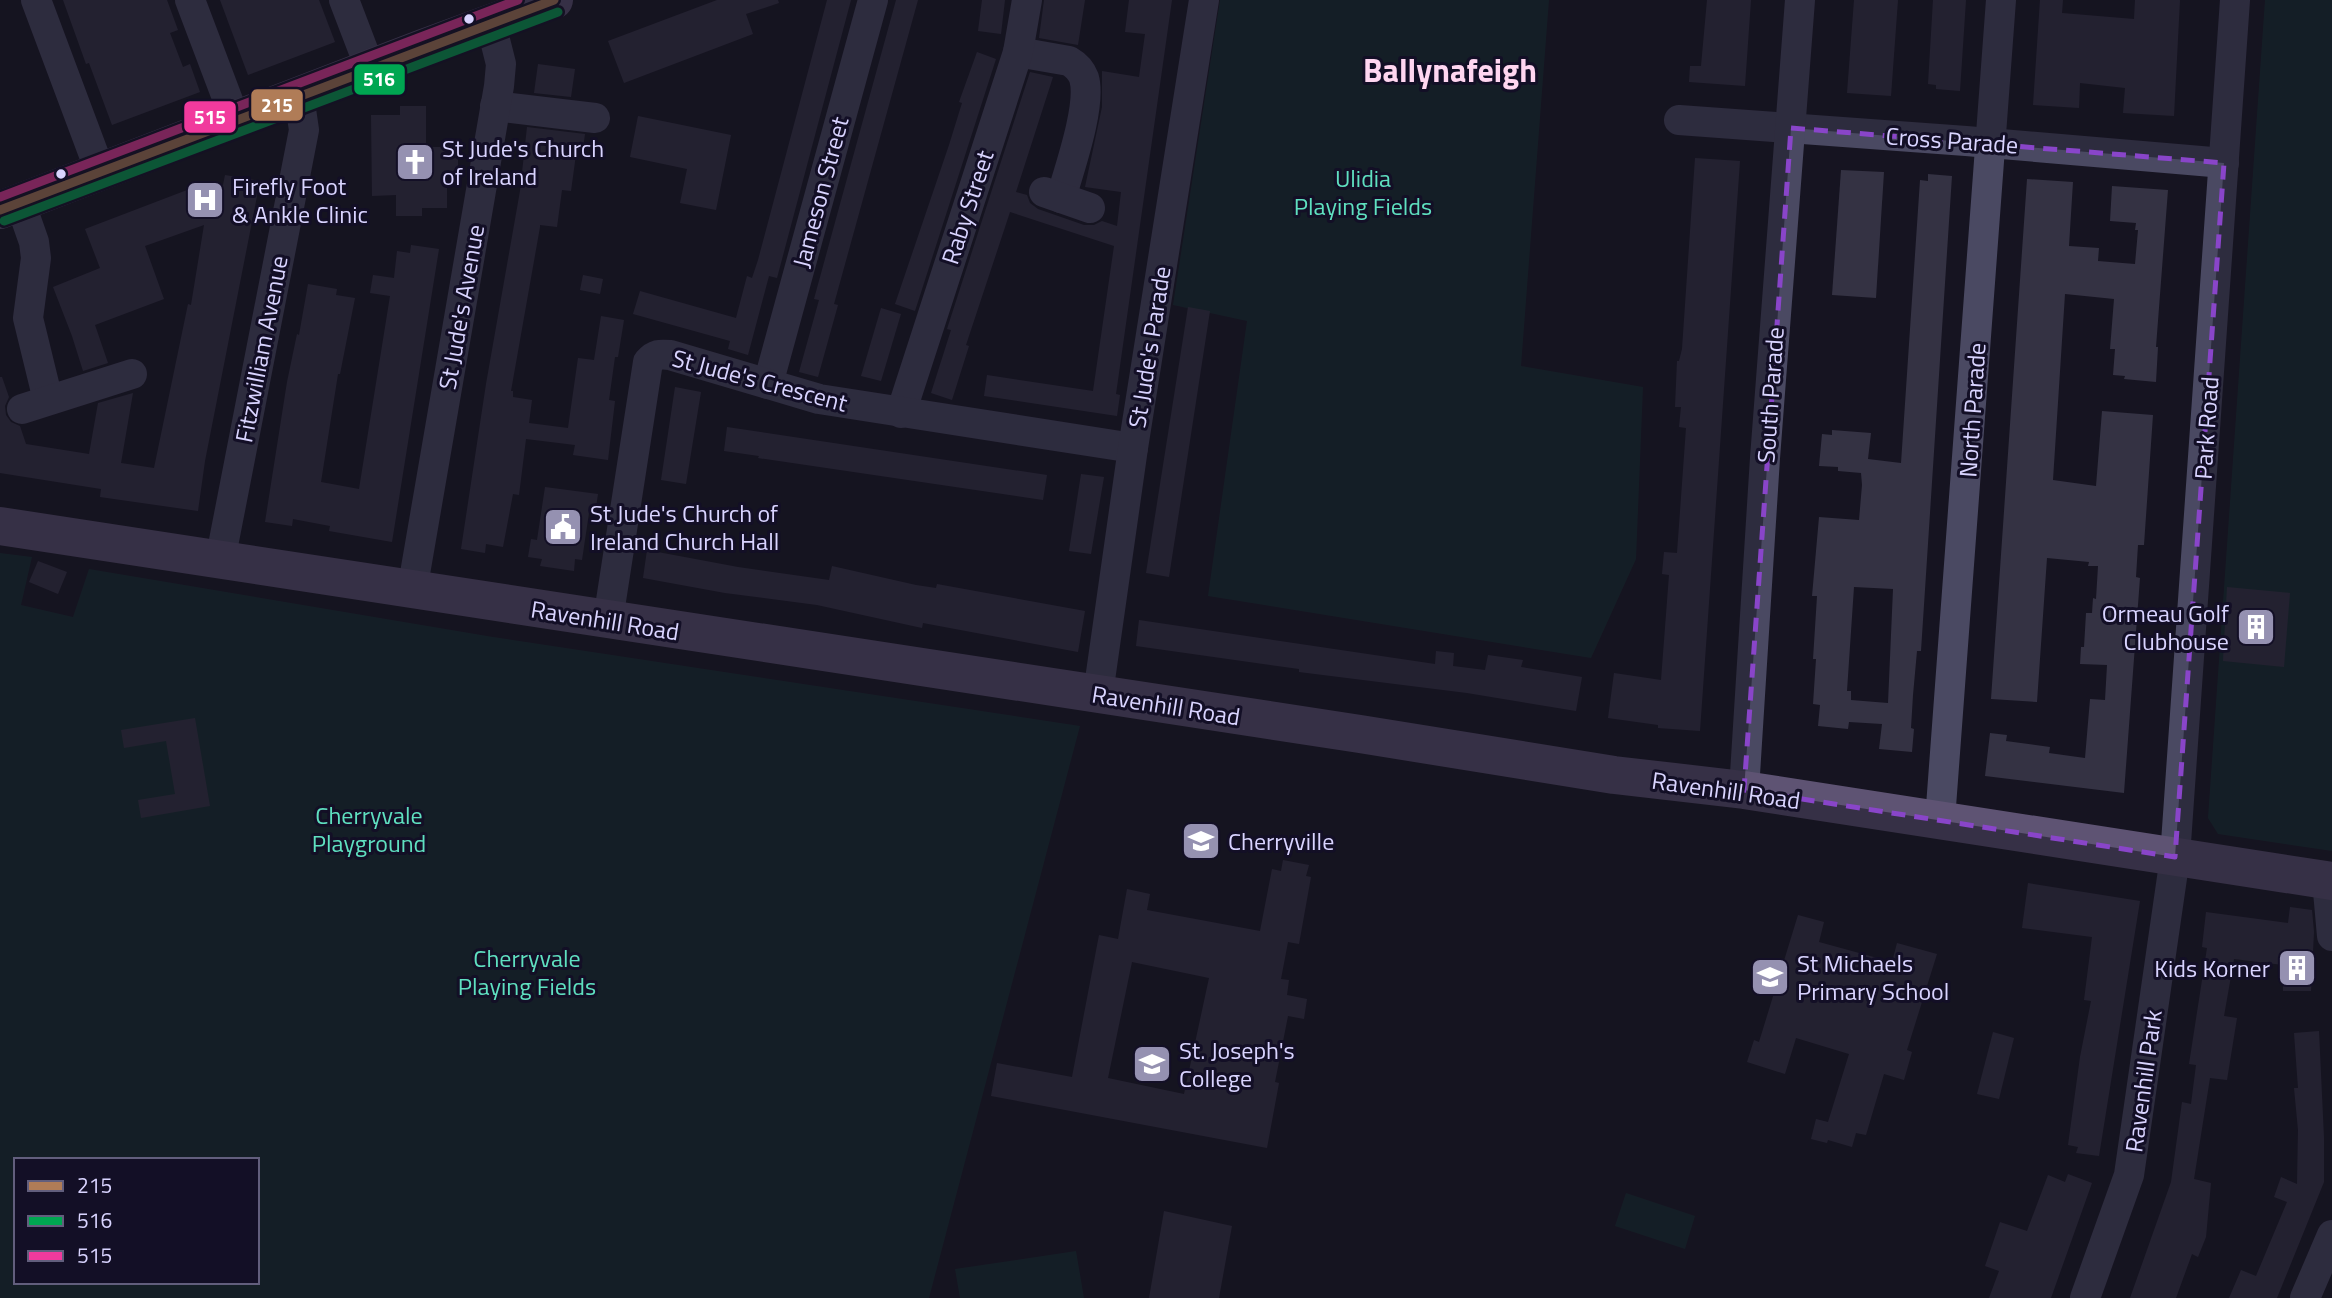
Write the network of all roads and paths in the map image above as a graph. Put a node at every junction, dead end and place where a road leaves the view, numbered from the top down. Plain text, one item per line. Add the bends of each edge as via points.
1 (36, 0) edge
2 (190, 0) edge
3 (344, 0) edge
4 (554, 0) edge
5 (873, 0) edge
6 (1027, 0) edge
7 (1204, 0) edge
8 (1800, 0) edge
9 (2001, 0) edge
10 (2235, 0) edge
11 (498, 14) edge
12 (1018, 52) junction
13 (370, 68) junction
14 (299, 96) junction
15 (495, 106) junction
16 (595, 118) dead end
17 (235, 119) junction
18 (1679, 120) dead end
19 (1791, 128) junction
20 (1992, 143) junction
21 (2224, 163) junction
22 (100, 171) junction
23 (10, 206) edge
24 (1090, 208) dead end
25 (132, 374) dead end
26 (768, 384) junction
27 (901, 413) junction
28 (1133, 448) junction
29 (0, 526) edge
30 (220, 561) junction
31 (412, 591) junction
32 (607, 620) junction
33 (1098, 695) junction
34 (1744, 790) junction
35 (1940, 820) junction
36 (2175, 857) junction
37 (2330, 881) edge
38 (2332, 936) edge
39 (2332, 1235) edge
40 (2085, 1298) edge
41 (2305, 1298) edge

1 - 22 street
2 - 17 street
3 - 13 street
4 - 11 main road
5 - 26 street, Jameson Street
6 - 12 street, Raby Street
7 - 28 street, St Jude's Parade
8 - 19 street, South Parade
9 - 20 street, North Parade
10 - 21 street, Park Road
11 - 13 main road
11 - 15 street, St Jude's Avenue via 501,64
12 - 24 street via 1069,61 1084,79 1081,121 1052,195
12 - 27 street, Raby Street
13 - 14 main road
14 - 17 main road
14 - 30 street, Fitzwilliam Avenue via 304,130
15 - 16 street
15 - 31 street, St Jude's Avenue
17 - 22 main road
18 - 19 street, Cross Parade
19 - 20 street, Cross Parade
19 - 34 street, South Parade
20 - 21 street, Cross Parade
20 - 35 street, North Parade
21 - 36 street, Park Road
22 - 23 main road
23 - 25 street via 34,242 28,318 35,404
26 - 27 street, St Jude's Crescent via 819,399
26 - 32 street, St Jude's Crescent via 670,355 653,356 648,362
27 - 28 street, St Jude's Crescent
28 - 33 street, St Jude's Parade
29 - 30 main road, Ravenhill Road
30 - 31 main road, Ravenhill Road
31 - 32 main road, Ravenhill Road
32 - 33 main road, Ravenhill Road
33 - 34 main road, Ravenhill Road via 1614,775
34 - 35 main road, Ravenhill Road
35 - 36 main road, Ravenhill Road
36 - 37 main road, Ravenhill Road
36 - 40 street, Ravenhill Park via 2129,1175
37 - 38 street
39 - 41 street

